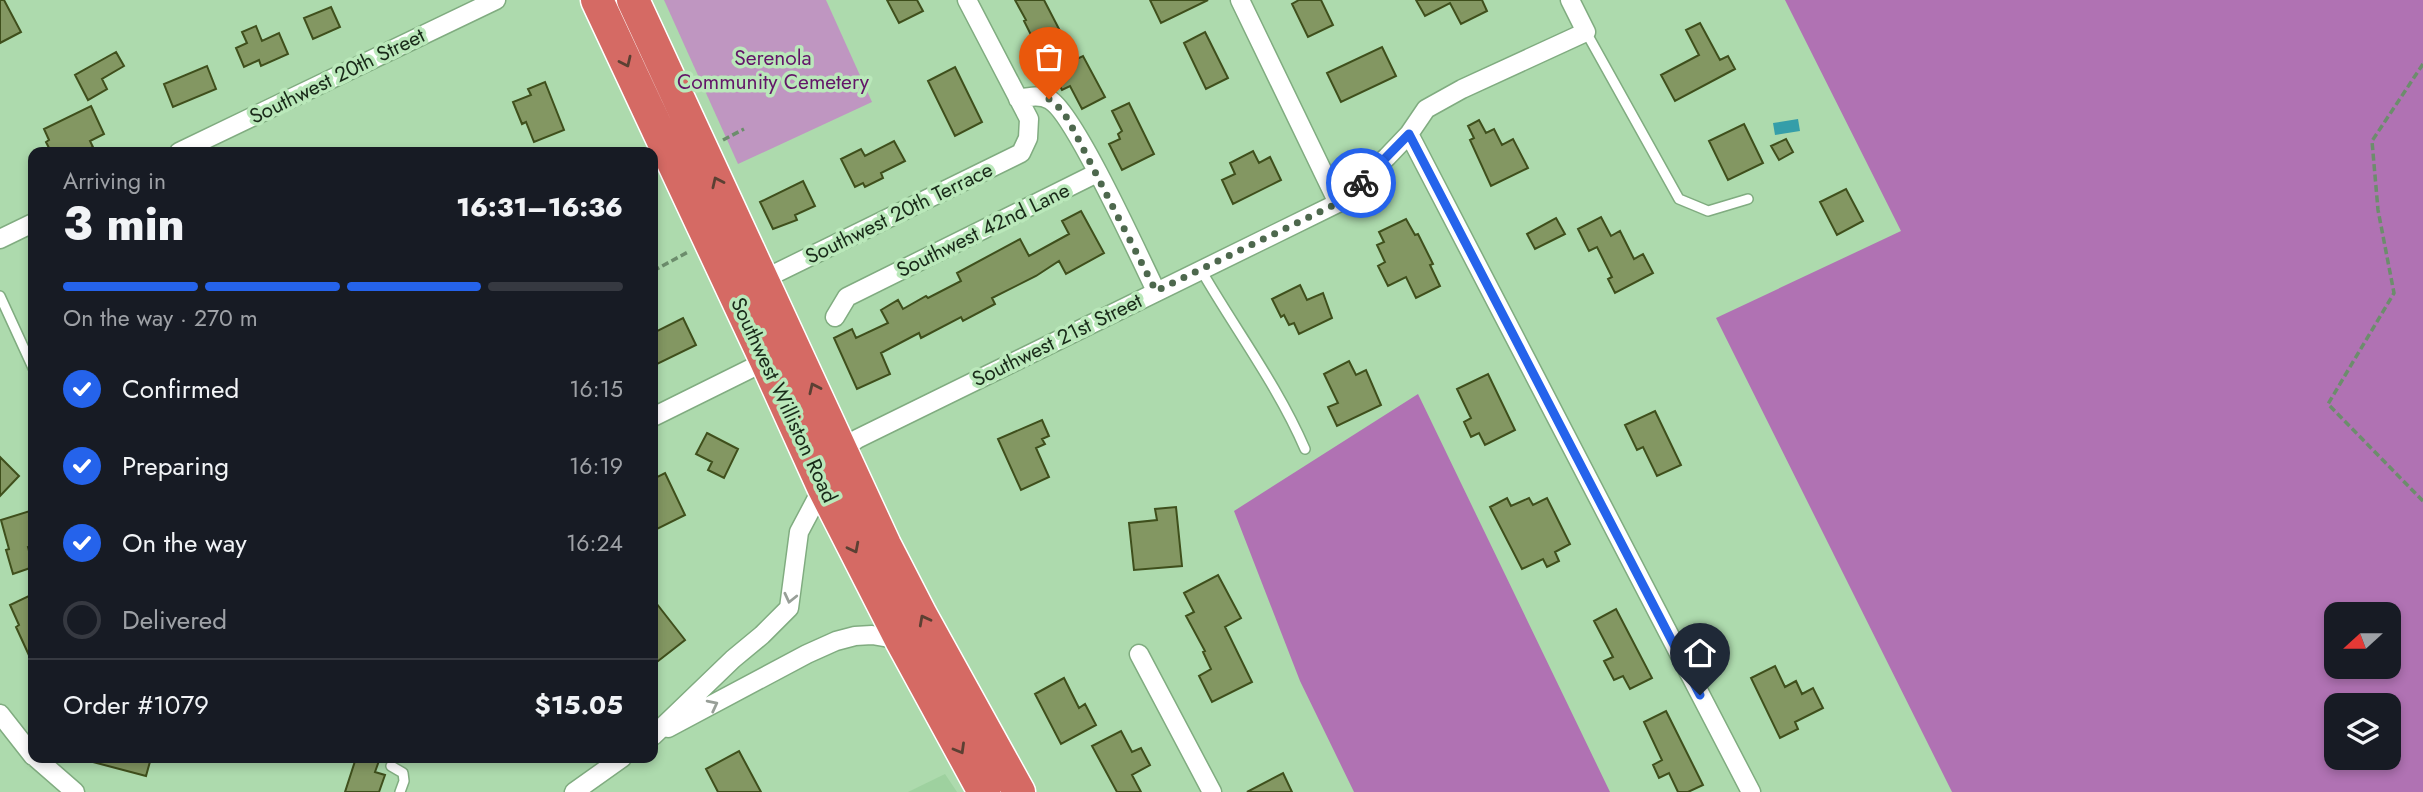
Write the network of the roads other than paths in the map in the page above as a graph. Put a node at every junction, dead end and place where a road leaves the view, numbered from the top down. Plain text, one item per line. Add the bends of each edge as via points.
1 (496, 0) edge
2 (597, 0) edge
3 (633, 0) edge
4 (967, 0) edge
5 (1240, 0) edge
6 (1570, 0) edge
7 (1586, 32) junction
8 (1018, 99) junction
9 (1409, 134) junction
10 (189, 147) edge
11 (1097, 173) junction
12 (1748, 199) dead end
13 (1338, 203) junction
14 (28, 225) edge
15 (0, 239) edge
16 (1201, 270) junction
17 (762, 280) junction
18 (1156, 291) junction
19 (0, 296) edge
20 (835, 317) dead end
21 (28, 357) edge
22 (766, 361) junction
23 (658, 415) edge
24 (1305, 449) dead end
25 (842, 450) junction
26 (823, 487) junction
27 (901, 640) junction
28 (1139, 654) dead end
29 (0, 714) edge
30 (658, 731) edge
31 (658, 733) edge
32 (28, 749) edge
33 (41, 763) edge
34 (615, 763) edge
35 (391, 766) dead end
36 (75, 792) edge
37 (400, 792) edge
38 (574, 792) edge
39 (985, 792) edge
40 (1019, 792) edge
41 (1212, 792) edge
42 (1751, 792) edge

1 - 10 street, Southwest 20th Street
2 -> 22 highway, Southwest Williston Road
17 -> 3 highway, Southwest Williston Road
4 - 8 street
5 - 13 street
6 - 7 street
7 - 9 street, Southwest 21st Street via 1426,109
7 - 12 lane via 1679,199 1708,211
8 - 11 street via 1049,99 1062,110
8 - 17 street, Southwest 20th Terrace via 1029,120 1021,153
9 - 13 street, Southwest 21st Street
9 - 42 street
11 - 18 street
11 - 20 street, Southwest 42nd Lane via 847,297
13 - 16 street, Southwest 21st Street
14 - 15 street
16 - 18 street, Southwest 21st Street
16 - 24 lane via 1290,413
25 -> 17 highway, Southwest Williston Road
18 - 25 street, Southwest 21st Street
19 - 21 lane
22 - 23 street
22 - 26 highway, Southwest Williston Road
25 - 26 street
40 -> 25 highway, Southwest Williston Road via 921,615
26 -> 27 highway, Southwest Williston Road
26 -> 30 street via 799,532 789,608
31 -> 27 street via 836,641 872,635
27 -> 39 highway, Southwest Williston Road
28 - 41 street
29 - 32 street
33 - 36 street
34 - 38 street
35 - 37 lane via 403,773

